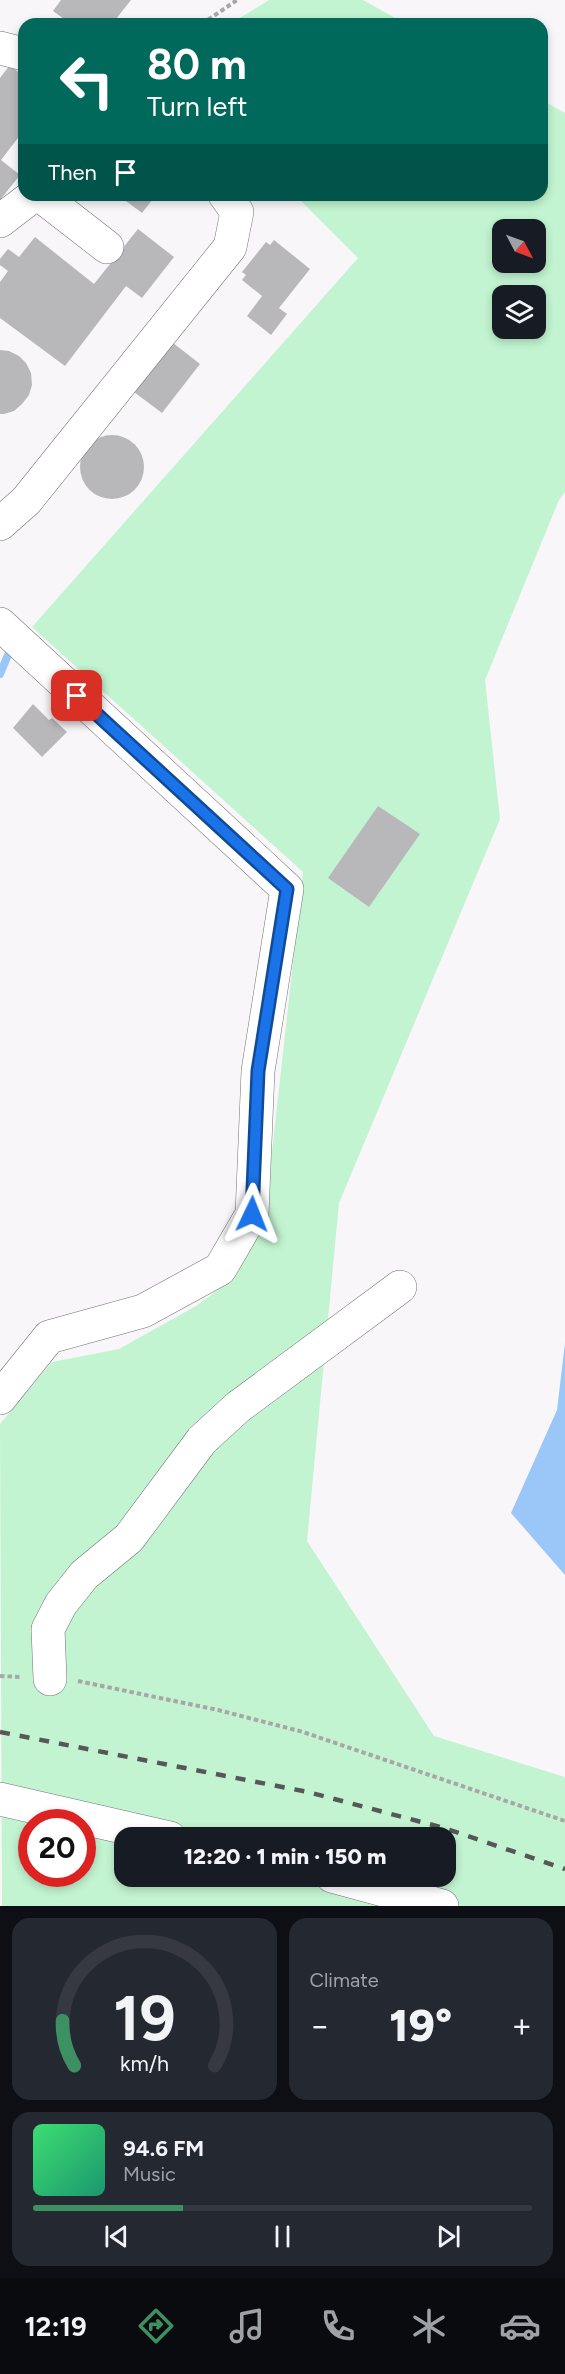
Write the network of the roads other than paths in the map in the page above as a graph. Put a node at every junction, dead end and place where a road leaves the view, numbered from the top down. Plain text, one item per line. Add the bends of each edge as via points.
1 (0, 48) edge
2 (18, 52) edge
3 (26, 201) edge
4 (48, 201) edge
5 (229, 201) edge
6 (0, 221) edge
7 (107, 247) dead end
8 (0, 524) edge
9 (0, 624) edge
10 (400, 1287) dead end
11 (0, 1398) edge
12 (50, 1678) road end
13 (8, 1801) edge
14 (122, 1827) edge
15 (372, 1887) edge
16 (442, 1906) edge

1 - 2 main road
3 - 6 main road
4 - 7 main road
5 - 8 main road via 237,212 230,247 26,501
9 - 11 main road via 287,889 258,1071 252,1214 220,1269 143,1311 49,1337
10 - 12 main road via 238,1407 202,1440 129,1538 84,1575 61,1604 48,1629
13 - 14 main road
15 - 16 main road

